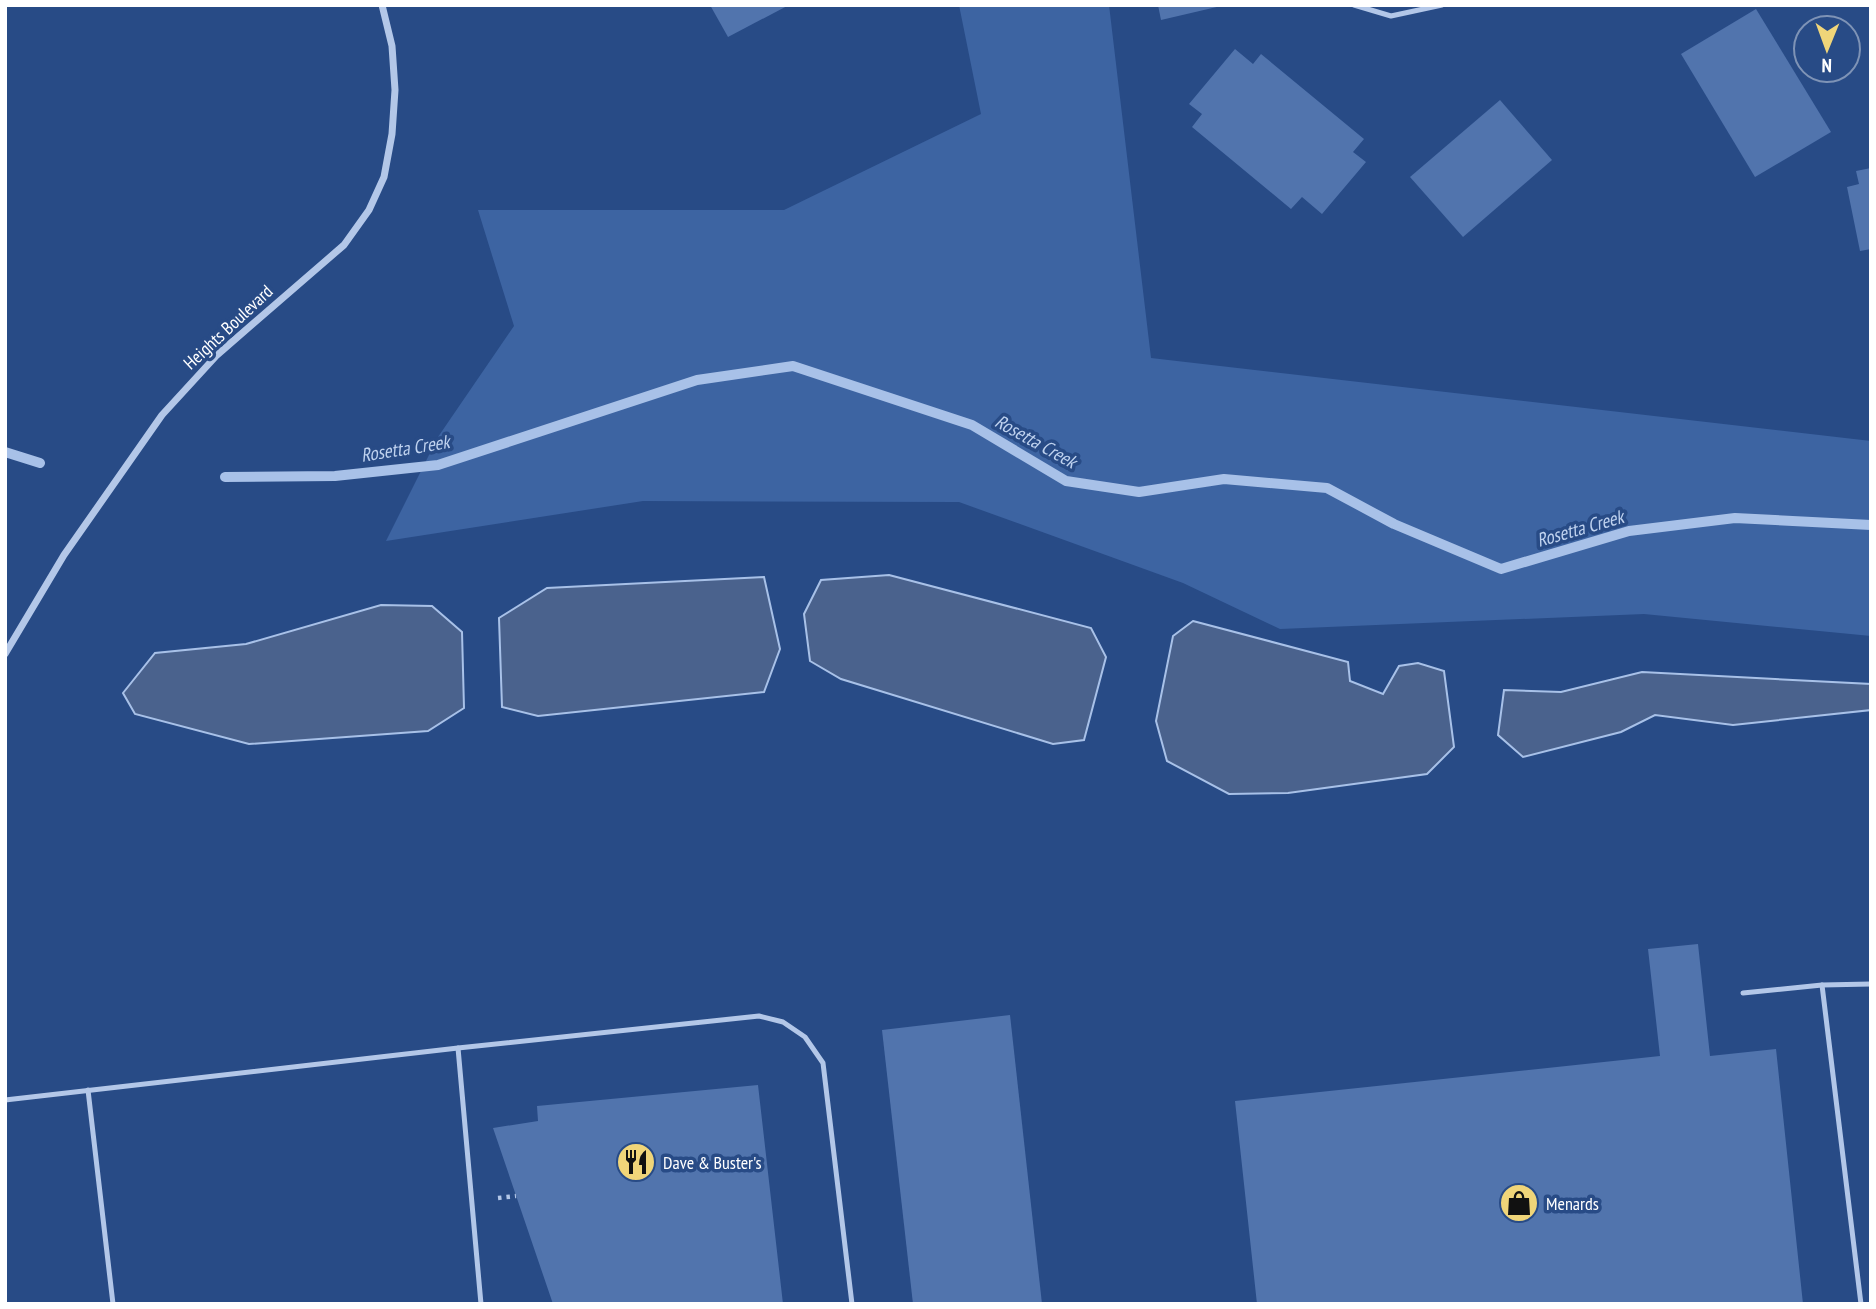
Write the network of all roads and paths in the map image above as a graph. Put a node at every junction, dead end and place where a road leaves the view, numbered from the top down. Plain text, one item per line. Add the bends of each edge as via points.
1 (382, 5) edge
2 (1354, 5) edge
3 (1442, 5) edge
4 (5, 654) edge
5 (1822, 985) junction
6 (1871, 985) edge
7 (1743, 993) dead end
8 (458, 1048) junction
9 (88, 1090) junction
10 (5, 1100) edge
11 (516, 1196) dead end
12 (498, 1198) dead end
13 (113, 1304) edge
14 (481, 1304) edge
15 (852, 1304) edge
16 (1861, 1304) edge

1 - 4 street, Heights Boulevard via 392,46 395,90 384,177 369,210 344,245 217,355 162,415 64,555
2 - 3 lane via 1391,16
5 - 6 lane
5 - 7 lane
5 - 16 lane
8 - 9 lane
8 - 14 lane
8 - 15 lane via 759,1016 783,1022 805,1037 823,1062
9 - 10 lane
9 - 13 lane
11 - 12 path

